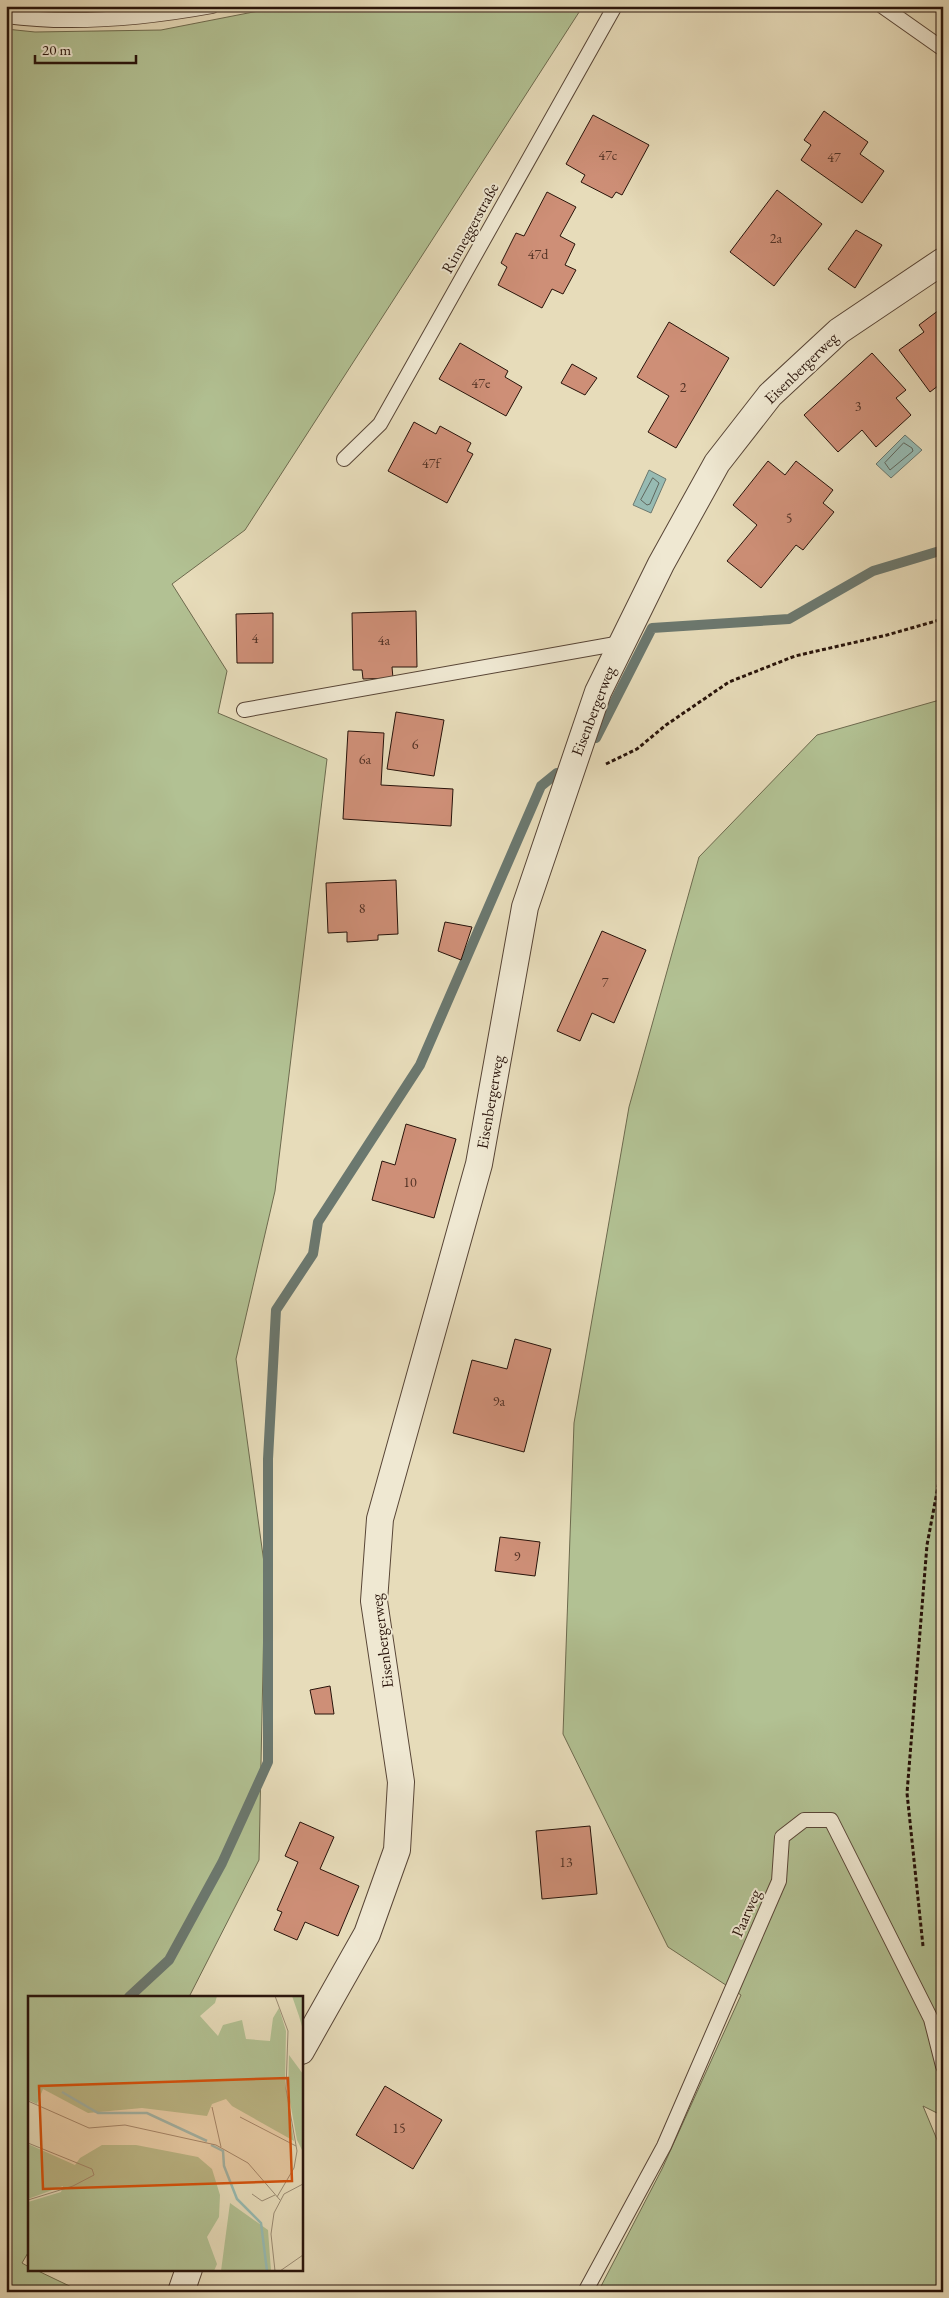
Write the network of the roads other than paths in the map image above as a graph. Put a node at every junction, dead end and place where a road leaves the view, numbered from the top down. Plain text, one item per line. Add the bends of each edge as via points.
1 (212, 6) edge
2 (615, 6) edge
3 (882, 6) edge
4 (6, 16) edge
5 (943, 49) edge
6 (943, 261) edge
7 (344, 459) dead end
8 (621, 643) junction
9 (244, 710) dead end
10 (302, 2049) edge
11 (943, 2066) edge
12 (189, 2270) edge
13 (181, 2292) edge
14 (585, 2292) edge

1 - 4 lane via 101,19
2 - 7 lane, Rinneggerstraße via 380,424
3 - 5 lane
6 - 8 street, Eisenbergerweg via 839,331 770,394 717,463
8 - 9 lane
8 - 10 street, Eisenbergerweg via 598,692 525,907 480,1164 380,1519 374,1601 401,1782 397,1850 367,1934
11 - 14 lane, Paarweg via 931,2019 831,1820 804,1820 782,1837 779,1881 664,2146
12 - 13 street

